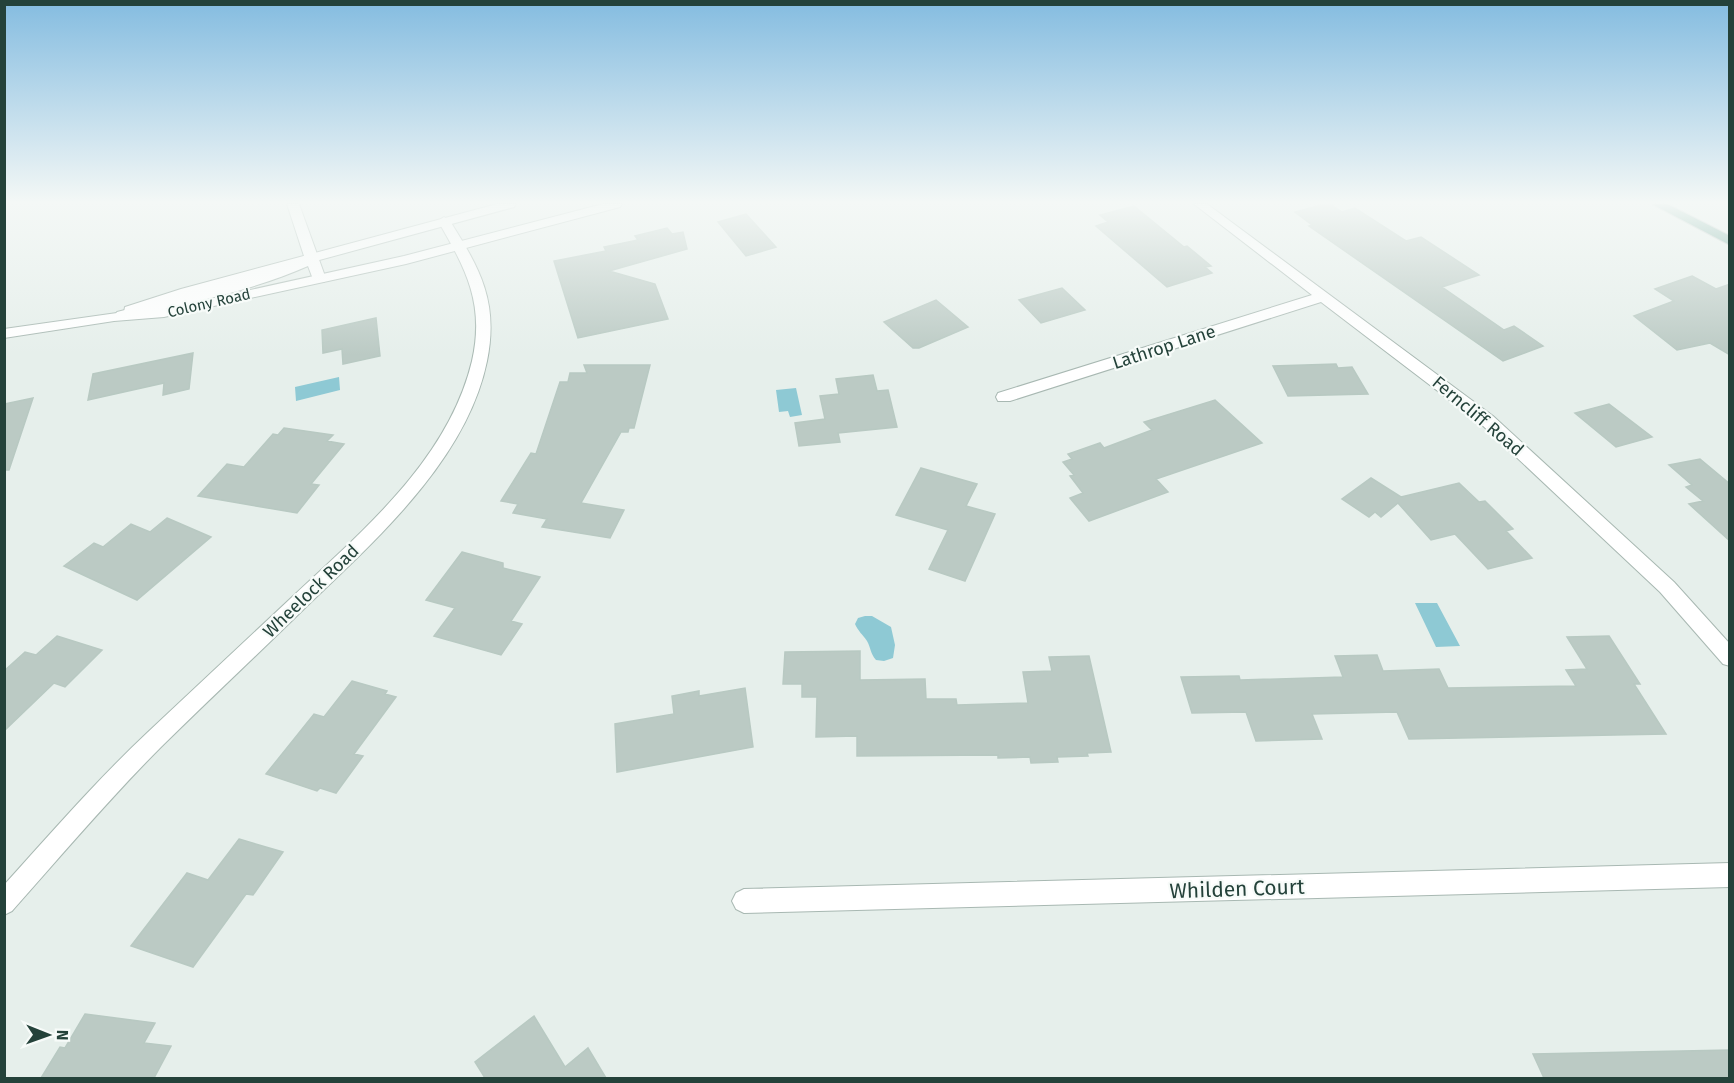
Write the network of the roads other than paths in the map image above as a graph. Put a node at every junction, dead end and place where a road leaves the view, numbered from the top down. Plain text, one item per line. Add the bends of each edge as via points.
1 (320, 255) edge
2 (423, 255) edge
3 (463, 255) edge
4 (1268, 255) edge
5 (311, 257) junction
6 (319, 279) junction
7 (1324, 296) junction
8 (114, 316) junction
9 (4, 334) edge
10 (1004, 397) dead end
11 (1730, 658) edge
12 (1730, 875) edge
13 (744, 901) dead end
14 (4, 903) edge

1 - 5 street
2 - 6 street, Colony Road
3 - 14 street, Wheelock Road via 482,298 483,333 468,394 431,463 380,525 120,774
4 - 7 street, Ferncliff Road
5 - 6 street
5 - 8 street via 306,263 268,275
6 - 8 street, Colony Road via 164,313
7 - 10 street, Lathrop Lane
7 - 11 street, Ferncliff Road via 1508,438 1667,586
8 - 9 street, Colony Road
12 - 13 street, Whilden Court

